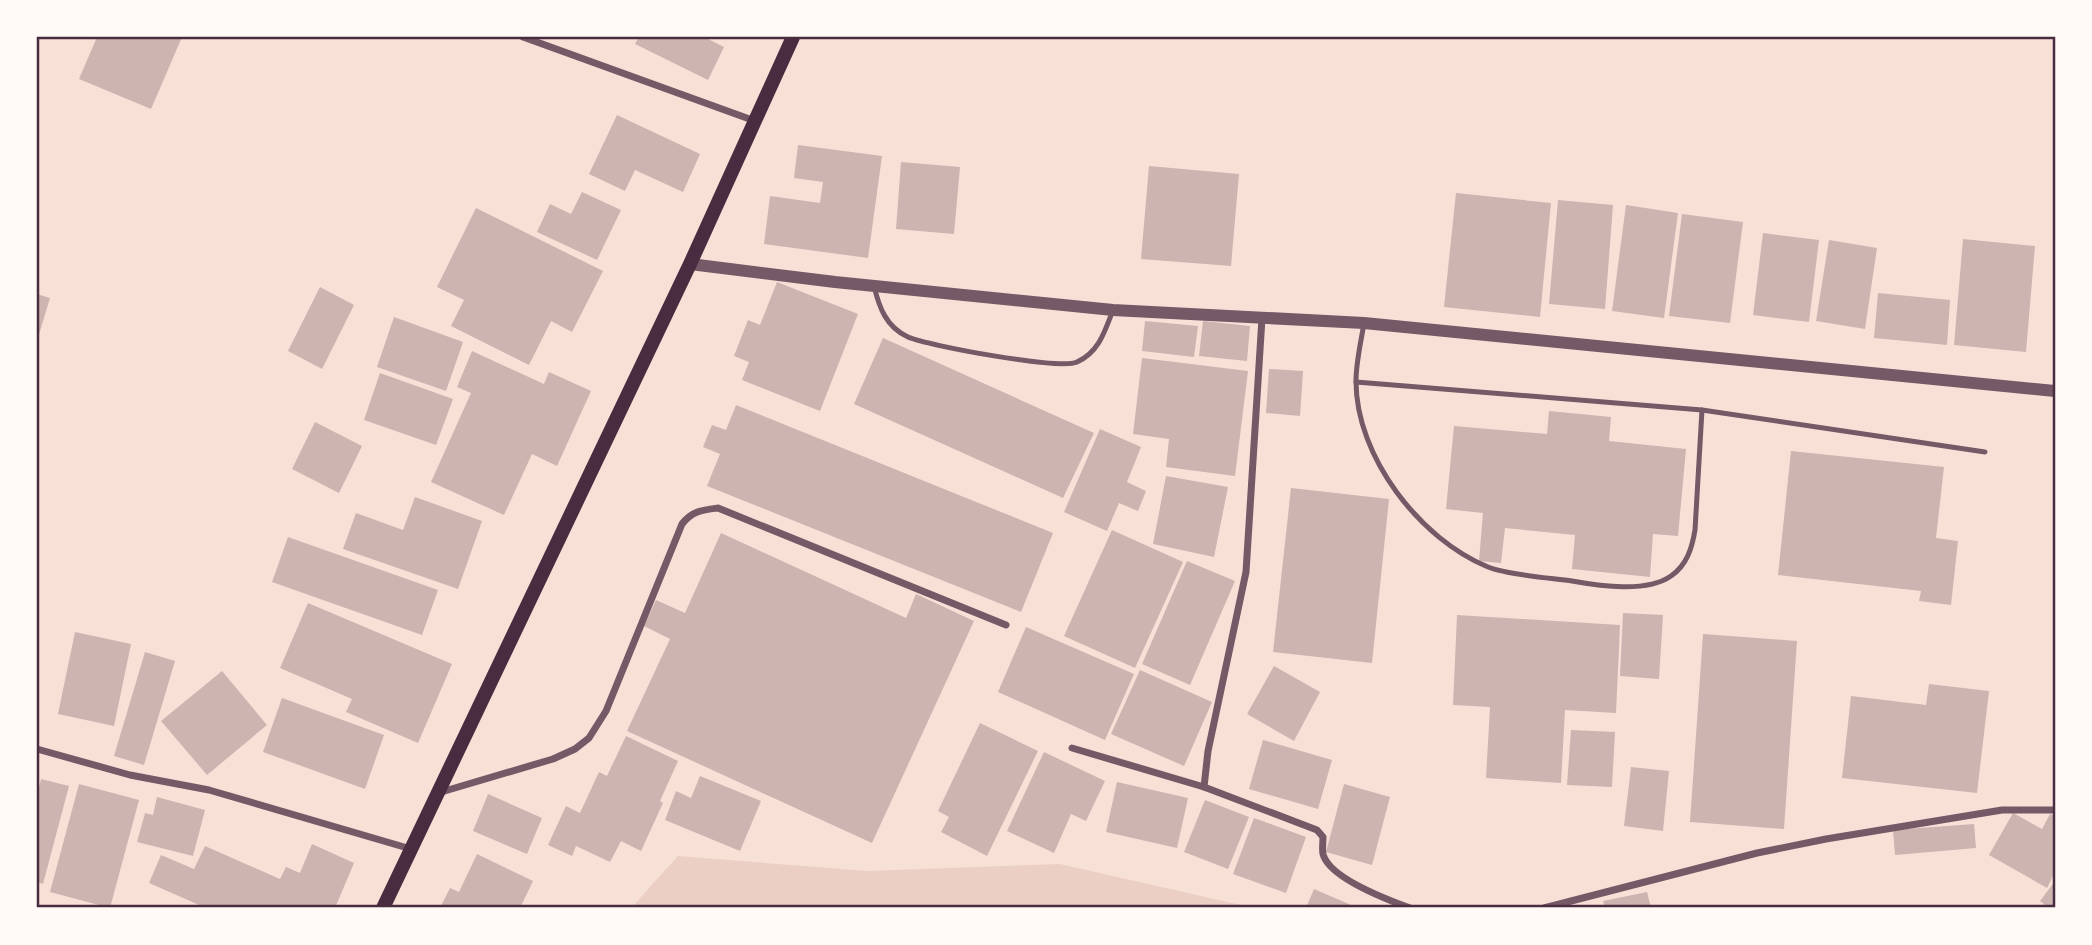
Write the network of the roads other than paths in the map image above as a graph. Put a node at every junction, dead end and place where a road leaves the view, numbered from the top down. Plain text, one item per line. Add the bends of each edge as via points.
1 (523, 37) edge
2 (793, 37) edge
3 (755, 121) junction
4 (690, 264) junction
5 (873, 286) junction
6 (1113, 310) junction
7 (1262, 318) junction
8 (1364, 323) junction
9 (1356, 382) junction
10 (2055, 390) edge
11 (1702, 410) junction
12 (1985, 452) dead end
13 (1006, 625) dead end
14 (1072, 748) dead end
15 (37, 749) edge
16 (1204, 786) junction
17 (437, 793) junction
18 (2055, 810) edge
19 (412, 849) junction
20 (383, 908) edge
21 (1410, 908) edge
22 (1544, 908) edge

1 - 3 street
2 - 3 main road
3 - 4 main road
4 - 5 street
4 - 17 main road
5 - 6 street
5 - 6 lane via 880,312 908,337 1027,362 1074,363 1087,356 1101,341
6 - 7 street
7 - 8 street
7 - 16 street via 1246,572
8 - 9 lane
8 - 10 street
9 - 11 lane
9 - 11 lane via 1362,425 1380,467 1424,525 1448,547 1490,568 1612,587 1670,577 1692,550
11 - 12 lane
13 - 17 street via 718,508 699,510 682,524 606,711 589,738 553,759
14 - 16 street
15 - 19 street via 130,775 209,790
16 - 21 street via 1317,830 1323,837 1323,854 1338,873 1381,898
17 - 19 main road
18 - 22 street via 2002,810 1826,839
19 - 20 main road

